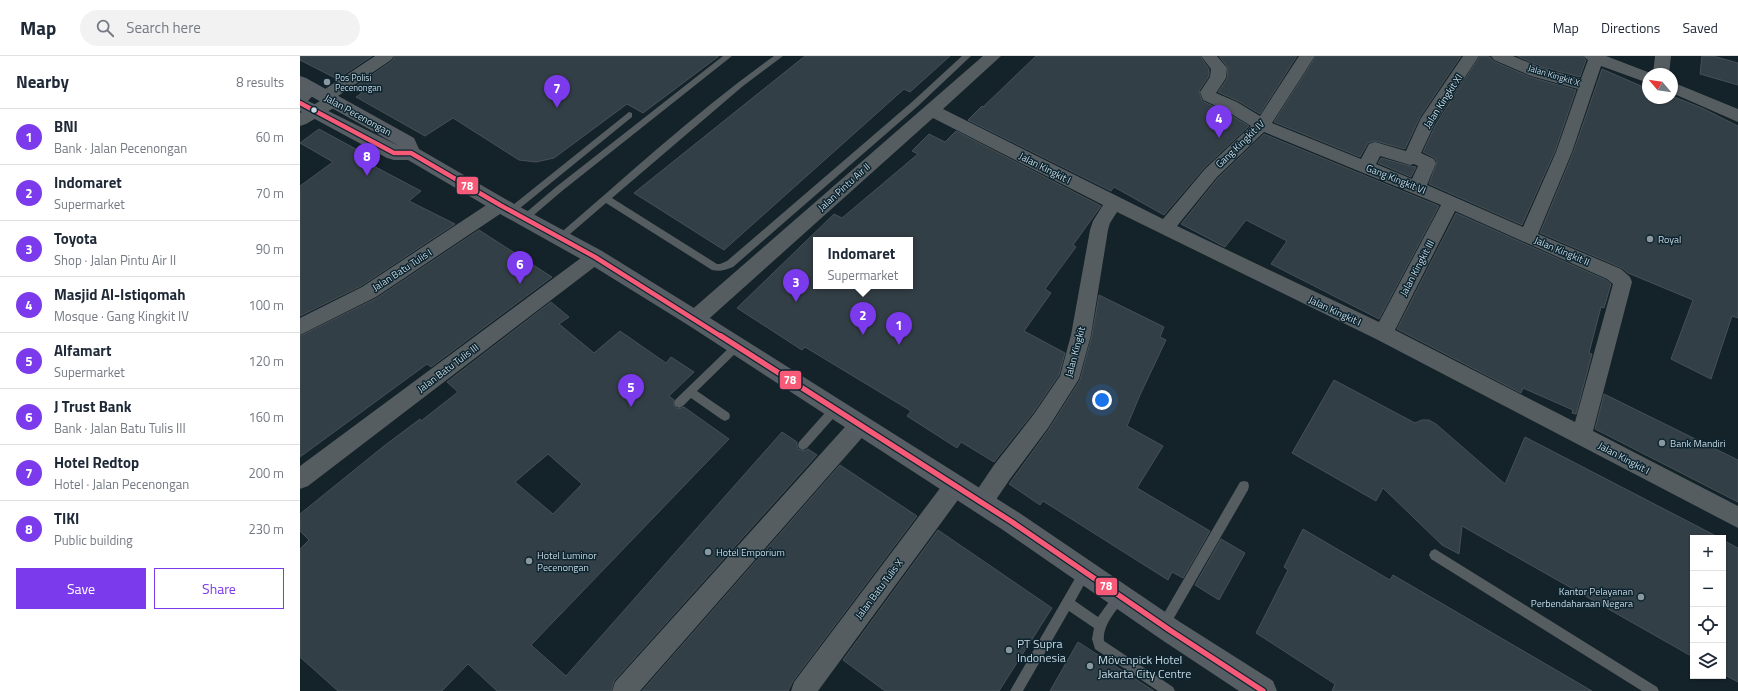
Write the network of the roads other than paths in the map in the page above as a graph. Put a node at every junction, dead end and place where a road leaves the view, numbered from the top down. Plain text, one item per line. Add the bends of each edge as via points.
1 (386, 56) edge
2 (728, 56) edge
3 (779, 56) edge
4 (967, 56) edge
5 (993, 56) edge
6 (1209, 56) edge
7 (1307, 56) edge
8 (1471, 56) edge
9 (1499, 56) edge
10 (1663, 56) edge
11 (1593, 57) edge
12 (1662, 68) edge
13 (1642, 76) edge
14 (1587, 86) junction
15 (1678, 90) edge
16 (314, 94) edge
17 (930, 110) junction
18 (305, 111) edge
19 (629, 114) dead end
20 (1738, 116) edge
21 (1262, 125) junction
22 (411, 153) junction
23 (1411, 155) junction
24 (1366, 166) junction
25 (1417, 187) junction
26 (605, 198) junction
27 (1451, 202) junction
28 (1114, 203) junction
29 (512, 211) junction
30 (1166, 227) junction
31 (1528, 237) junction
32 (560, 238) junction
33 (595, 257) junction
34 (696, 319) junction
35 (300, 327) edge
36 (1382, 333) junction
37 (736, 346) junction
38 (690, 392) junction
39 (679, 403) dead end
40 (835, 409) junction
41 (724, 416) dead end
42 (860, 425) junction
43 (1581, 436) junction
44 (803, 445) dead end
45 (300, 479) edge
46 (956, 486) junction
47 (1244, 486) dead end
48 (981, 503) junction
49 (1738, 517) edge
50 (1436, 555) dead end
51 (1085, 571) junction
52 (1120, 596) junction
53 (1067, 603) junction
54 (1101, 626) junction
55 (1163, 626) junction
56 (624, 691) edge
57 (803, 691) edge
58 (1016, 691) edge
59 (1169, 691) edge
60 (1263, 691) edge
61 (1653, 691) edge

1 - 16 street
2 - 29 lane via 565,184
3 - 26 lane via 740,84
4 - 26 lane via 730,264 721,268 715,267
5 - 17 street, Jalan Pintu Air II
6 - 21 street, Gang Kingkit VI via 1219,68 1218,78 1208,92 1209,96
7 - 21 street, Gang Kingkit IV
8 - 23 street, Jalan Kingkit XI via 1427,122
9 - 14 street, Jalan Kingkit X via 1537,72
10 - 12 street
11 - 13 street
11 - 14 street, Jalan Kingkit II
14 - 31 street, Jalan Kingkit II via 1564,152
15 - 20 street
16 - 18 street
16 - 22 street, Jalan Pecenongan via 408,143
17 - 28 street, Jalan Kingkit I
17 - 34 street, Jalan Pintu Air II
18 - 22 street, Jalan Pecenongan via 394,153
19 - 29 lane
21 - 24 street, Gang Kingkit VI
21 - 30 street, Gang Kingkit IV via 1211,173
22 - 29 street, Jalan Pecenongan
23 - 24 street via 1409,160 1374,148
23 - 25 street via 1428,163
24 - 25 street, Gang Kingkit VI
25 - 27 street, Gang Kingkit VI
26 - 32 lane
27 - 31 street, Gang Kingkit VI
27 - 36 street, Jalan Kingkit III
28 - 30 street, Jalan Kingkit I
28 - 48 street, Jalan Kingkit via 1099,230 1081,335 1069,379 1041,422
29 - 32 street, Jalan Pecenongan
29 - 35 street, Jalan Batu Tulis I via 472,226 369,292
30 - 36 street, Jalan Kingkit I
31 - 43 street, Jalan Kingkit II via 1614,274 1623,282
32 - 33 street, Jalan Pecenongan
33 - 34 street, Jalan Pecenongan
33 - 45 street, Jalan Batu Tulis III
34 - 37 street, Jalan Pecenongan
36 - 43 street, Jalan Kingkit I
37 - 38 lane
37 - 40 street, Jalan Pecenongan
38 - 39 lane
38 - 41 lane
40 - 42 street, Jalan Pecenongan
40 - 44 lane
42 - 46 street, Jalan Pecenongan
42 - 56 street
43 - 49 street, Jalan Kingkit I
46 - 48 street, Jalan Pecenongan
46 - 57 street, Jalan Batu Tulis X
47 - 55 lane
48 - 51 street, Jalan Pecenongan
50 - 61 lane
51 - 52 street, Jalan Pecenongan
51 - 53 lane
52 - 54 lane
52 - 55 street, Jalan Pecenongan
53 - 54 lane
53 - 58 lane
54 - 59 lane via 1097,639 1102,648
55 - 60 street, Jalan Pecenongan

